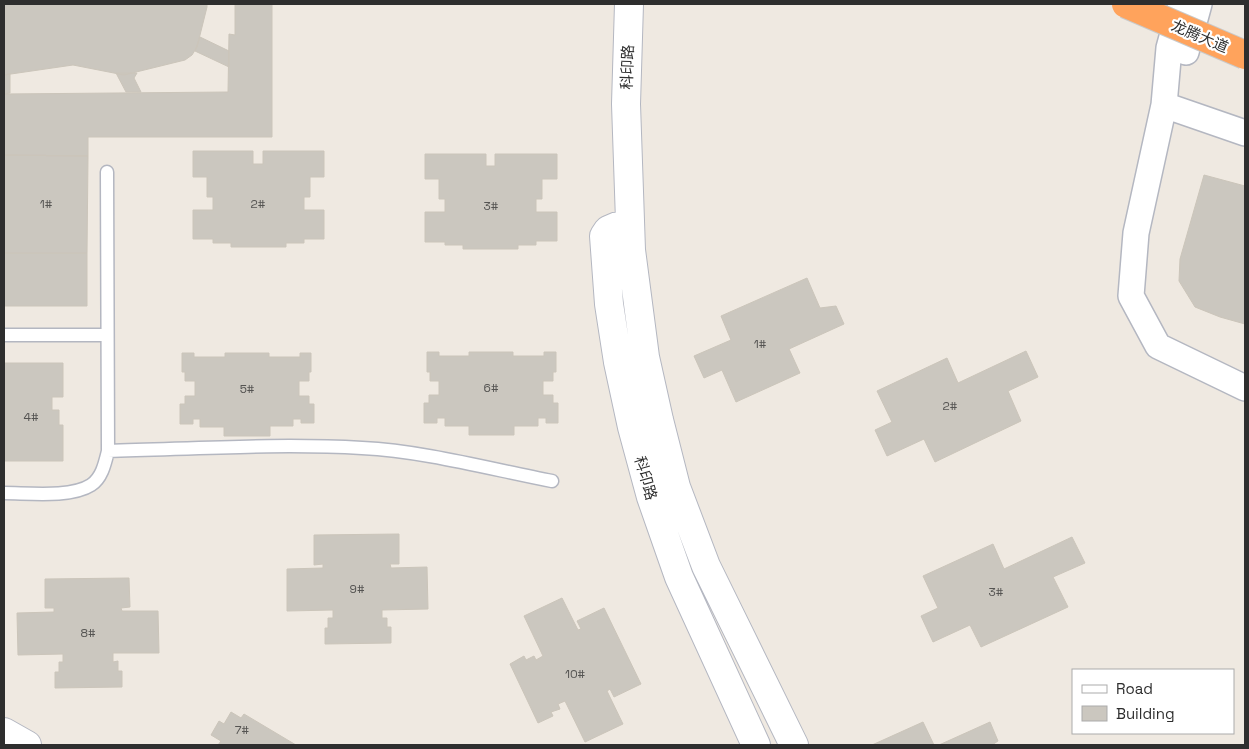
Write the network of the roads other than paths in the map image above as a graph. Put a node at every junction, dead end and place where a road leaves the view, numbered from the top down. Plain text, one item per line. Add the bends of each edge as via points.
1 (629, 4) edge
2 (1126, 4) edge
3 (1181, 4) edge
4 (1199, 4) edge
5 (1245, 55) edge
6 (1164, 105) junction
7 (1245, 133) edge
8 (107, 172) dead end
9 (631, 250) junction
10 (4, 335) edge
11 (106, 335) junction
12 (1245, 388) edge
13 (108, 451) junction
14 (552, 481) dead end
15 (4, 493) edge
16 (4, 732) edge
17 (27, 745) edge
18 (756, 745) edge
19 (794, 745) edge

1 - 9 street, 科印路 via 626,104
2 - 5 highway, 龙腾大道, bridge
3 - 6 street via 1170,48
4 - 6 street via 1186,51
6 - 7 street
6 - 12 street via 1136,233 1131,296 1158,346
8 - 11 lane
9 - 18 street, 科印路 via 625,235 615,227 608,230 604,236 609,304 632,427 651,497 679,578
9 - 19 street, 科印路 via 645,356 676,487 706,566
10 - 11 lane
11 - 13 lane
13 - 14 lane via 363,448
13 - 15 lane via 104,469 92,485 72,492
16 - 17 street

